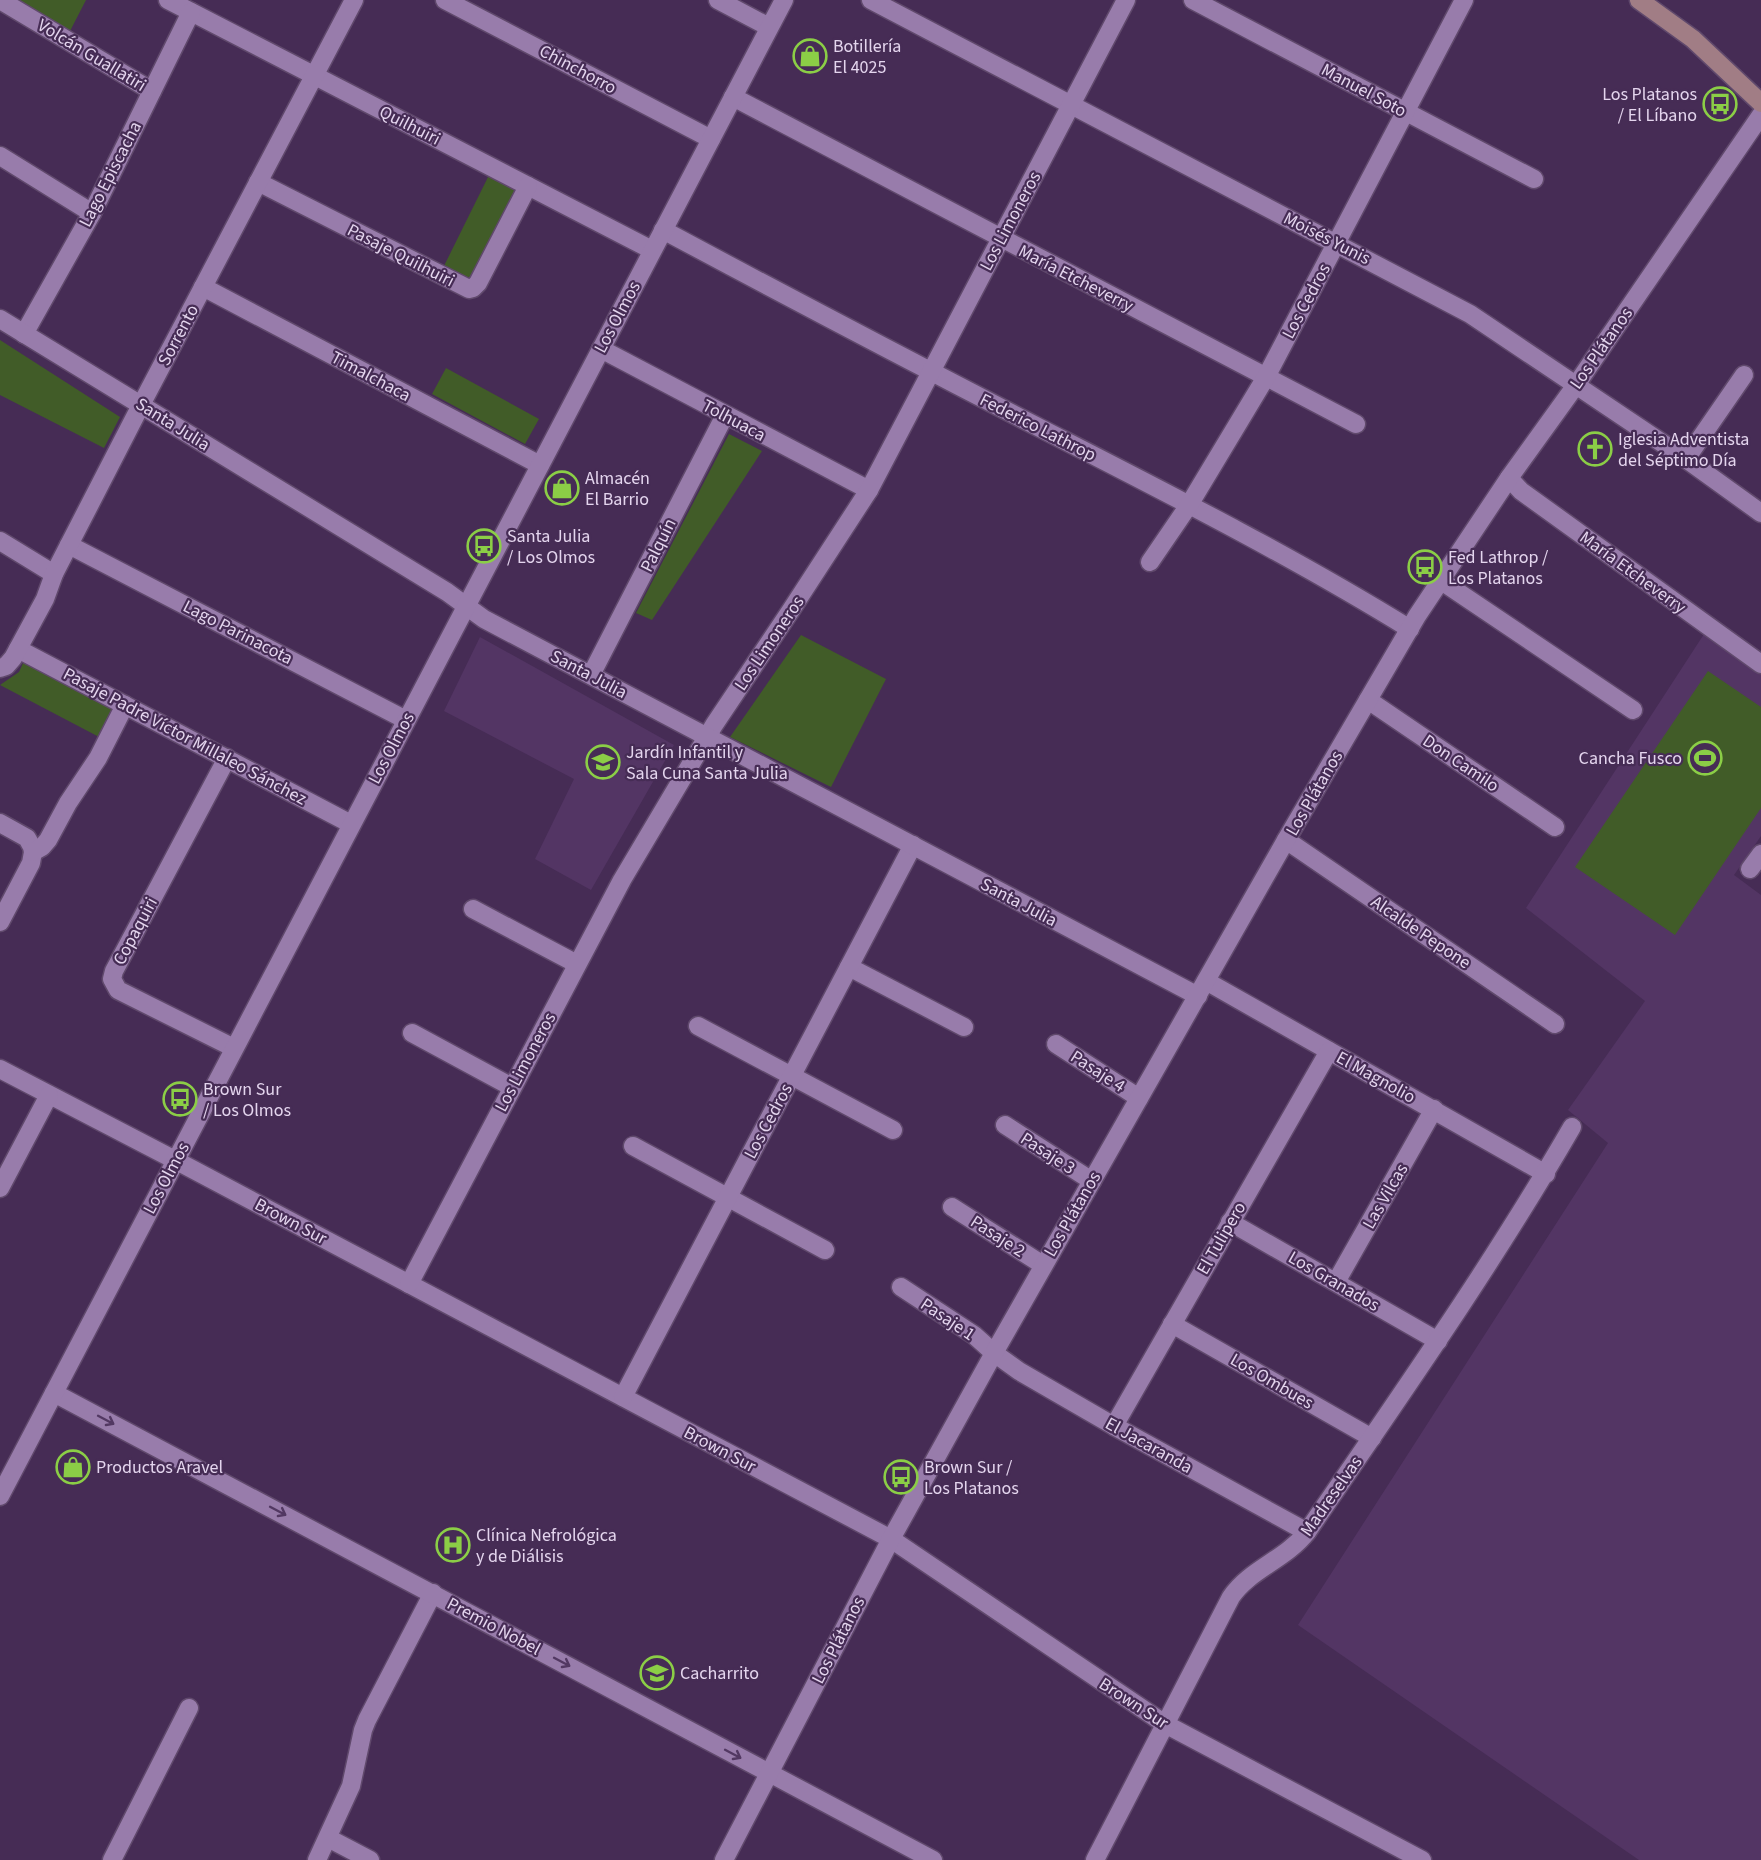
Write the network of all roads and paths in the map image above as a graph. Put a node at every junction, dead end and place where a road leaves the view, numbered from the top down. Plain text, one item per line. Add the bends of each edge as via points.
1 (0, 0) edge
2 (168, 0) edge
3 (354, 0) edge
4 (445, 0) edge
5 (718, 0) edge
6 (784, 0) edge
7 (871, 0) edge
8 (1126, 0) edge
9 (1193, 0) edge
10 (1464, 0) edge
11 (1639, 0) edge
12 (191, 12) junction
13 (769, 27) junction
14 (314, 76) junction
15 (152, 91) junction
16 (733, 97) junction
17 (1761, 104) edge
18 (1070, 105) junction
19 (1405, 111) junction
20 (1761, 115) edge
21 (711, 139) junction
22 (0, 156) edge
23 (1534, 179) dead end
24 (258, 182) junction
25 (528, 186) junction
26 (92, 213) junction
27 (663, 230) junction
28 (1001, 239) junction
29 (1336, 243) junction
30 (652, 250) junction
31 (203, 287) junction
32 (0, 319) edge
33 (24, 334) junction
34 (601, 349) junction
35 (931, 372) junction
36 (1744, 375) dead end
37 (1266, 377) junction
38 (1576, 385) junction
39 (141, 405) junction
40 (725, 414) junction
41 (1356, 424) dead end
42 (1686, 459) junction
43 (540, 465) junction
44 (1509, 477) junction
45 (869, 490) junction
46 (1189, 505) junction
47 (1761, 513) edge
48 (0, 541) edge
49 (69, 545) junction
50 (1150, 562) dead end
51 (54, 574) junction
52 (1440, 580) junction
53 (466, 606) junction
54 (1410, 629) junction
55 (18, 649) junction
56 (1761, 664) edge
57 (0, 668) edge
58 (591, 675) junction
59 (1368, 700) junction
60 (125, 705) junction
61 (1633, 710) dead end
62 (406, 720) junction
63 (707, 736) junction
64 (226, 758) junction
65 (0, 823) edge
66 (351, 824) junction
67 (1555, 827) dead end
68 (1286, 840) junction
69 (913, 845) junction
70 (33, 852) junction
71 (474, 909) dead end
72 (0, 922) edge
73 (577, 964) junction
74 (849, 967) junction
75 (1202, 989) junction
76 (1555, 1024) dead end
77 (698, 1026) dead end
78 (964, 1028) dead end
79 (412, 1033) dead end
80 (1056, 1044) dead end
81 (234, 1048) junction
82 (1329, 1051) junction
83 (0, 1069) edge
84 (792, 1076) junction
85 (512, 1087) junction
86 (49, 1095) junction
87 (1139, 1098) junction
88 (1434, 1109) junction
89 (1005, 1125) dead end
90 (1572, 1127) dead end
91 (893, 1130) dead end
92 (633, 1146) dead end
93 (176, 1160) junction
94 (1546, 1174) junction
95 (1092, 1181) junction
96 (0, 1188) edge
97 (728, 1197) junction
98 (952, 1207) dead end
99 (1230, 1222) junction
100 (825, 1250) dead end
101 (1043, 1265) junction
102 (1336, 1282) junction
103 (409, 1284) junction
104 (901, 1287) dead end
105 (1172, 1324) junction
106 (1438, 1341) junction
107 (994, 1353) junction
108 (54, 1393) junction
109 (623, 1397) junction
110 (1114, 1426) junction
111 (1372, 1438) junction
112 (0, 1494) edge
113 (1307, 1532) junction
114 (891, 1539) junction
115 (433, 1593) junction
116 (189, 1708) dead end
117 (1165, 1724) junction
118 (769, 1773) junction
119 (328, 1838) junction
120 (112, 1860) edge
121 (317, 1860) edge
122 (370, 1860) edge
123 (724, 1860) edge
124 (933, 1860) edge
125 (1095, 1860) edge
126 (1422, 1860) edge

1 - 15 street, Volcán Guallatiri
2 - 12 street, Quilhuiri
3 - 14 street, Sorrento
4 - 21 street, Chinchorro
5 - 13 street
6 - 13 street, Los Olmos
7 - 18 street, Moisés Yunis
8 - 18 street, Los Limoneros
9 - 19 street, Manuel Soto
10 - 19 street, Los Cedros
11 - 17 main road via 1693,39
12 - 14 street, Quilhuiri
12 - 15 street, Lago Episcacha
13 - 16 street, Los Olmos
14 - 24 street, Sorrento
14 - 25 street, Quilhuiri
15 - 26 street, Lago Episcacha
16 - 21 street, Los Olmos
16 - 28 street, María Etcheverry
18 - 28 street, Los Limoneros
18 - 29 street, Moisés Yunis
19 - 23 street, Manuel Soto
19 - 29 street, Los Cedros
20 - 38 street, Los Plátanos
21 - 27 street, Los Olmos
22 - 26 street
24 - 25 street, Pasaje Quilhuiri via 469,289 478,283
24 - 31 street, Sorrento
25 - 30 street, Quilhuiri
26 - 33 street, Lago Episcacha
27 - 30 street, Los Olmos
27 - 35 street, Federico Lathrop
28 - 35 street, Los Limoneros
28 - 37 street, María Etcheverry
29 - 37 street, Los Cedros
29 - 38 street, Moisés Yunis via 1470,314
30 - 34 street, Los Olmos
31 - 39 street, Sorrento
31 - 43 street, Timalchaca
32 - 33 street, Santa Julia
33 - 39 street, Santa Julia
34 - 40 street, Tolhuaca
34 - 43 street, Los Olmos
35 - 45 street, Los Limoneros
35 - 46 street, Federico Lathrop
36 - 42 street
37 - 41 street, María Etcheverry
37 - 46 street, Los Cedros
38 - 42 street, Moisés Yunis
38 - 44 street, Los Plátanos
39 - 49 street, Sorrento
39 - 53 street, Santa Julia
40 - 45 street, Tolhuaca
40 - 58 street, Palquín
42 - 47 street, Moisés Yunis
43 - 53 street, Los Olmos
44 - 52 street, Los Plátanos
44 - 56 street, María Etcheverry via 1521,491
45 - 63 street, Los Limoneros
46 - 50 street, Los Cedros
46 - 54 street, Federico Lathrop via 1288,557
48 - 51 street
49 - 51 street, Sorrento
49 - 62 street, Lago Parinacota
51 - 55 street, Sorrento
52 - 54 street, Los Plátanos
52 - 61 street
53 - 58 street, Santa Julia
53 - 62 street, Los Olmos
54 - 59 street, Los Plátanos
55 - 57 street, Sorrento via 10,663
55 - 60 street, Pasaje Padre Víctor Millaleo Sánchez
58 - 63 street, Santa Julia
59 - 67 street, Don Camilo
59 - 68 street, Los Plátanos
60 - 64 street, Pasaje Padre Víctor Millaleo Sánchez
60 - 70 street via 48,840
62 - 66 street, Los Olmos
63 - 69 street, Santa Julia
63 - 73 street, Los Limoneros
64 - 66 street, Pasaje Padre Víctor Millaleo Sánchez
64 - 81 street, Copaquiri via 112,979 118,990
65 - 70 street via 27,838
66 - 81 street, Los Olmos
68 - 75 street, Los Plátanos
68 - 76 street, Alcalde Pepone
69 - 74 street, Los Cedros
69 - 75 street, Santa Julia
70 - 72 street
71 - 73 street
73 - 85 street, Los Limoneros
74 - 78 street
74 - 84 street, Los Cedros
75 - 82 street, El Magnolio
75 - 87 street, Los Plátanos
77 - 84 street
79 - 85 street
80 - 87 street, Pasaje 4
81 - 93 street, Los Olmos
82 - 88 street, El Magnolio
82 - 99 street, El Tulipero
83 - 86 street, Brown Sur
84 - 91 street
84 - 97 street, Los Cedros
85 - 103 street, Los Limoneros
86 - 93 street, Brown Sur
86 - 96 street
87 - 95 street, Los Plátanos
88 - 94 street, El Magnolio
88 - 102 street, Las Vilcas
89 - 95 street, Pasaje 3
90 - 94 street, Madreselvas
92 - 97 street
93 - 103 street, Brown Sur
93 - 108 street, Los Olmos
94 - 106 street, Madreselvas
95 - 101 street, Los Plátanos
97 - 100 street
97 - 109 street, Los Cedros
98 - 101 street, Pasaje 2
99 - 102 street, Los Granados
99 - 105 street, El Tulipero
101 - 107 street, Los Plátanos
102 - 106 street, Los Granados
103 - 109 street, Brown Sur
104 - 107 street, Pasaje 1 via 974,1335
105 - 110 street, El Tulipero
105 - 111 street, Los Ombues
106 - 111 street, Madreselvas
107 - 110 street, El Jacaranda
107 - 114 street, Los Plátanos
108 - 112 street, Los Olmos
108 -> 115 street, Premio Nobel
109 - 114 street, Brown Sur
110 - 113 street, El Jacaranda
111 - 113 street, Madreselvas
113 - 117 street, Madreselvas via 1289,1551 1236,1590
114 - 117 street, Brown Sur
114 - 118 street, Los Plátanos
115 -> 118 street, Premio Nobel
115 - 119 street via 367,1720 351,1786
116 - 120 street
117 - 125 street, Madreselvas
117 - 126 street, Brown Sur
118 - 123 street, Los Plátanos
118 - 124 street, Premio Nobel
119 - 121 street
119 - 122 street

